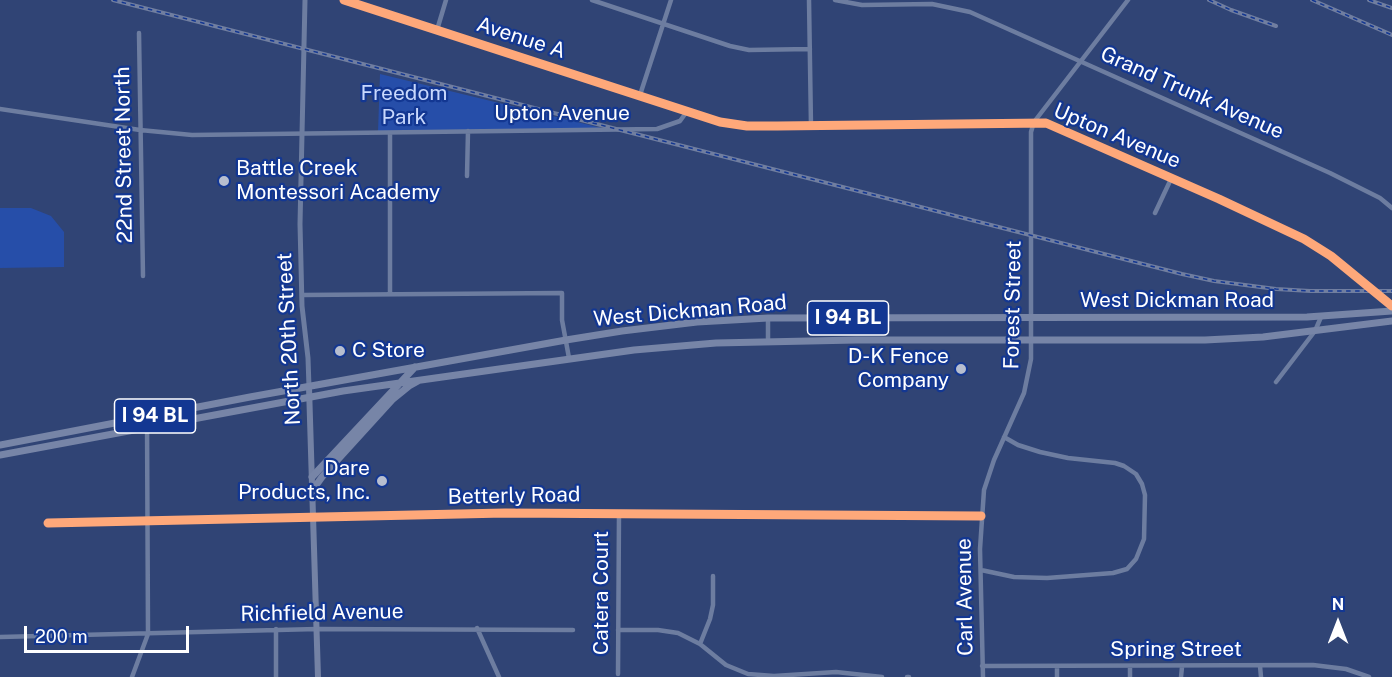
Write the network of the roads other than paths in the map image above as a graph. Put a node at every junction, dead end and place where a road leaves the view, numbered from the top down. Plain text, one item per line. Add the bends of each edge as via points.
1 (305, 0) edge
2 (344, 0) edge
3 (446, 0) edge
4 (592, 0) edge
5 (671, 0) edge
6 (809, 0) edge
7 (835, 0) edge
8 (1128, 0) edge
9 (879, 2) edge
10 (664, 23) junction
11 (436, 30) junction
12 (139, 33) dead end
13 (810, 50) junction
14 (1082, 61) junction
15 (640, 95) junction
16 (0, 109) edge
17 (688, 110) junction
18 (1034, 122) junction
19 (811, 126) junction
20 (140, 130) junction
21 (468, 131) junction
22 (390, 133) junction
23 (302, 134) junction
24 (467, 176) dead end
25 (1171, 178) junction
26 (1392, 208) edge
27 (1155, 213) dead end
28 (143, 276) dead end
29 (390, 294) junction
30 (302, 295) junction
31 (1392, 306) edge
32 (1392, 311) edge
33 (1321, 317) junction
34 (768, 318) junction
35 (1032, 318) junction
36 (1392, 321) edge
37 (1315, 331) junction
38 (566, 340) junction
39 (1032, 340) junction
40 (768, 342) junction
41 (569, 358) junction
42 (415, 368) junction
43 (423, 379) junction
44 (401, 382) junction
45 (1276, 382) dead end
46 (309, 387) junction
47 (310, 398) junction
48 (147, 417) junction
49 (147, 428) junction
50 (1004, 437) junction
51 (0, 445) edge
52 (0, 455) edge
53 (312, 477) junction
54 (312, 491) junction
55 (619, 513) junction
56 (981, 516) junction
57 (314, 518) junction
58 (149, 520) junction
59 (48, 524) dead end
60 (981, 570) junction
61 (713, 576) dead end
62 (317, 628) junction
63 (477, 628) junction
64 (276, 629) junction
65 (573, 630) dead end
66 (618, 630) junction
67 (148, 634) junction
68 (0, 637) edge
69 (700, 644) junction
70 (982, 666) junction
71 (1057, 666) junction
72 (1130, 666) junction
73 (1260, 666) junction
74 (1182, 667) junction
75 (618, 674) dead end
76 (132, 677) edge
77 (276, 677) edge
78 (318, 677) edge
79 (499, 677) edge
80 (882, 677) edge
81 (983, 677) edge
82 (1057, 677) edge
83 (1130, 677) edge
84 (1182, 677) edge
85 (1261, 677) edge
86 (1369, 677) edge

1 - 23 street, North 20th Street
2 - 11 street, Avenue A
3 - 11 street
4 - 10 street
5 - 10 street
6 - 13 street
7 - 9 street, Grand Trunk Avenue via 850,4
8 - 14 street
9 - 14 street, Grand Trunk Avenue via 932,4 975,14
10 - 13 street via 749,50
10 - 15 street
11 - 15 street, Avenue A
12 - 20 street, 22nd Street North
13 - 19 street
14 - 18 street
14 - 26 street, Grand Trunk Avenue via 1345,180
15 - 17 street, Avenue A
16 - 20 street, Upton Avenue
17 - 19 street, Upton Avenue via 720,122 747,126
17 - 21 street, Upton Avenue via 680,121 657,129
18 - 19 street, Upton Avenue
18 - 25 street, Upton Avenue via 1046,123
18 - 35 street, Forest Street via 1030,145
20 - 23 street, Upton Avenue via 192,135
20 - 28 street, 22nd Street North
21 - 22 street, Upton Avenue
21 - 24 street
22 - 23 street, Upton Avenue
22 - 29 street
23 - 30 street, North 20th Street
25 - 27 street
25 - 31 street, Upton Avenue via 1317,246
29 - 30 street
29 - 38 street via 562,293
30 - 46 street, North 20th Street
32 - 33 main road, West Dickman Road / I 94 BL
33 - 35 main road, West Dickman Road / I 94 BL
33 - 37 street
34 - 35 main road, West Dickman Road / I 94 BL
34 - 38 main road, West Dickman Road / I 94 BL
34 - 40 street
35 - 39 street, Forest Street
36 - 37 main road, West Dickman Road / I 94 BL
37 - 39 main road, West Dickman Road / I 94 BL via 1205,340
37 - 45 street
38 - 41 street
38 - 42 main road, West Dickman Road / I 94 BL
39 - 40 main road, West Dickman Road / I 94 BL
39 - 50 street, Forest Street via 1026,387
40 - 41 main road, West Dickman Road / I 94 BL via 674,346
41 - 43 main road, West Dickman Road / I 94 BL
42 - 44 main road
42 - 46 main road, West Dickman Road / I 94 BL
43 - 44 main road, West Dickman Road / I 94 BL
43 - 54 main road via 393,399
44 - 47 main road, West Dickman Road / I 94 BL
44 - 53 main road
46 - 47 main road, North 20th Street
46 - 48 main road, West Dickman Road / I 94 BL
47 - 49 main road, West Dickman Road / I 94 BL
47 - 53 main road, North 20th Street
48 - 49 street
48 - 51 main road, West Dickman Road / I 94 BL
49 - 52 main road, West Dickman Road / I 94 BL
49 - 58 street
50 - 56 street, Forest Street via 984,490
50 - 60 street via 1040,452 1115,463 1136,474 1144,495 1144,539 1127,569 1113,573 1047,578
53 - 54 main road, North 20th Street
54 - 57 main road, North 20th Street
55 - 56 street, Betterly Road
55 - 57 street, Betterly Road
55 - 66 street, Catera Court
56 - 60 street, Carl Avenue
57 - 58 street, Betterly Road
57 - 62 main road, North 20th Street
58 - 59 street, Betterly Road
58 - 67 street
60 - 70 street, Carl Avenue
61 - 69 street via 713,605
62 - 63 street, Richfield Avenue
62 - 64 street, Richfield Avenue
62 - 78 main road, North 20th Street
63 - 65 street, Richfield Avenue
63 - 79 street
64 - 67 street, Richfield Avenue
64 - 77 street
66 - 69 street via 668,631
66 - 75 street, Catera Court
67 - 68 street, Richfield Avenue
67 - 76 street
69 - 80 street via 726,665 748,674 836,672
70 - 71 street, Spring Street
70 - 81 street, Carl Avenue
71 - 72 street, Spring Street
71 - 82 street
72 - 74 street, Spring Street
72 - 83 street
73 - 74 street, Spring Street
73 - 85 street
73 - 86 street, Spring Street via 1312,665 1346,669
74 - 84 street

